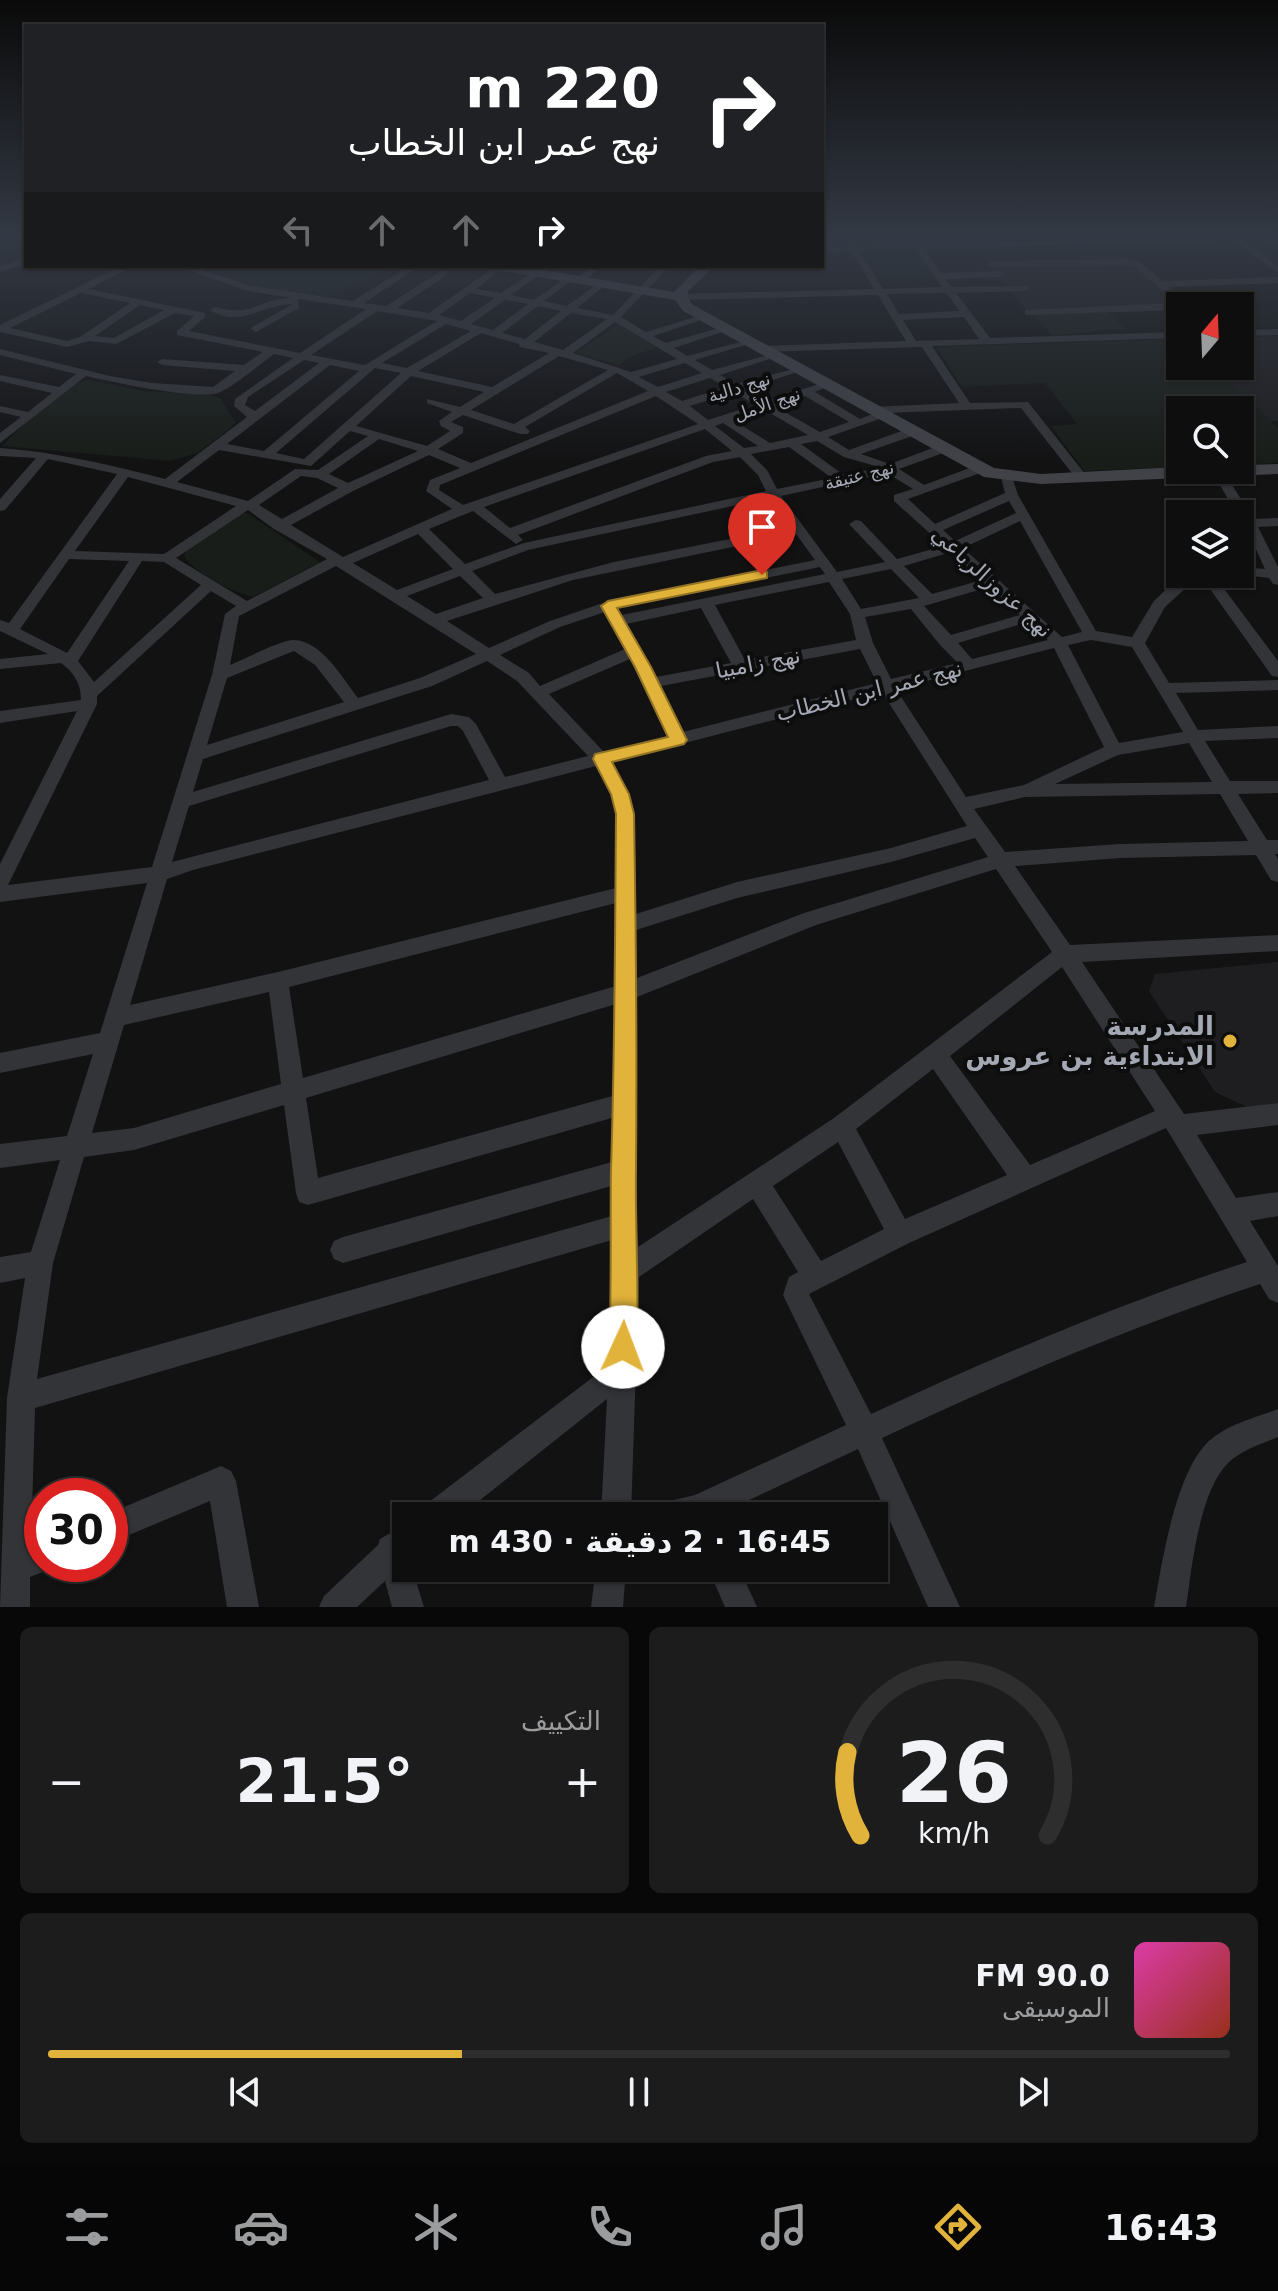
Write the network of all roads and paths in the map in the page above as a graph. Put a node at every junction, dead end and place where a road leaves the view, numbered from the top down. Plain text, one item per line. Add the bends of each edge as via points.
1 (4, 313) edge
2 (33, 313) edge
3 (122, 313) edge
4 (167, 313) edge
5 (194, 313) edge
6 (227, 313) edge
7 (254, 313) edge
8 (283, 313) edge
9 (375, 313) edge
10 (410, 313) edge
11 (442, 313) edge
12 (491, 313) edge
13 (512, 313) edge
14 (565, 313) edge
15 (590, 313) edge
16 (620, 313) edge
17 (697, 313) edge
18 (893, 313) edge
19 (1115, 313) edge
20 (967, 314) joint
21 (705, 317) junction
22 (896, 317) junction
23 (22, 318) junction
24 (438, 318) junction
25 (615, 318) junction
26 (1122, 319) dead end
27 (1131, 328) dead end
28 (0, 329) edge
29 (256, 329) dead end
30 (726, 329) junction
31 (478, 330) junction
32 (1278, 332) edge
33 (1254, 333) edge
34 (645, 335) junction
35 (195, 336) junction
36 (1166, 336) edge
37 (1141, 337) junction
38 (85, 338) junction
39 (987, 342) junction
40 (919, 344) junction
41 (184, 345) dead end
42 (524, 345) junction
43 (665, 347) junction
44 (760, 349) junction
45 (273, 350) junction
46 (0, 352) edge
47 (173, 353) dead end
48 (560, 354) junction
49 (304, 357) junction
50 (686, 359) junction
51 (328, 361) junction
52 (162, 362) junction
53 (370, 366) junction
54 (249, 369) junction
55 (617, 369) junction
56 (797, 369) junction
57 (410, 371) junction
58 (84, 373) junction
59 (710, 373) junction
60 (633, 375) junction
61 (0, 378) edge
62 (138, 384) junction
63 (825, 385) junction
64 (736, 388) junction
65 (60, 391) junction
66 (494, 391) junction
67 (658, 391) junction
68 (805, 391) junction
69 (431, 401) dead end
70 (763, 404) junction
71 (681, 405) junction
72 (966, 405) junction
73 (0, 409) edge
74 (462, 410) junction
75 (27, 415) junction
76 (870, 416) junction
77 (255, 417) junction
78 (716, 421) junction
79 (348, 427) junction
80 (515, 428) junction
81 (911, 432) junction
82 (379, 434) junction
83 (818, 437) junction
84 (539, 438) junction
85 (0, 439) edge
86 (790, 442) junction
87 (218, 446) junction
88 (770, 448) junction
89 (942, 449) junction
90 (429, 450) junction
91 (0, 452) edge
92 (744, 454) junction
93 (848, 454) junction
94 (45, 455) junction
95 (266, 456) junction
96 (469, 467) junction
97 (891, 468) junction
98 (979, 469) junction
99 (310, 470) junction
100 (1254, 470) edge
101 (1276, 471) edge
102 (124, 473) junction
103 (1166, 474) edge
104 (1007, 477) junction
105 (1082, 478) junction
106 (843, 480) junction
107 (168, 483) junction
108 (348, 488) junction
109 (924, 490) junction
110 (774, 495) junction
111 (1012, 495) junction
112 (249, 505) junction
113 (0, 507) edge
114 (468, 508) junction
115 (1025, 514) junction
116 (1278, 522) edge
117 (1254, 523) edge
118 (856, 524) dead end
119 (279, 526) junction
120 (419, 527) junction
121 (798, 530) junction
122 (932, 530) junction
123 (510, 533) junction
124 (1254, 533) edge
125 (524, 547) junction
126 (954, 547) junction
127 (63, 555) junction
128 (167, 558) junction
129 (137, 559) junction
130 (339, 562) junction
131 (824, 562) junction
132 (895, 564) junction
133 (462, 568) junction
134 (1254, 573) edge
135 (1276, 576) edge
136 (834, 579) junction
137 (991, 582) junction
138 (210, 585) junction
139 (1175, 588) edge
140 (1216, 588) edge
141 (396, 595) junction
142 (491, 598) junction
143 (705, 601) junction
144 (921, 601) junction
145 (608, 606) junction
146 (247, 607) junction
147 (857, 614) junction
148 (1032, 616) junction
149 (435, 620) junction
150 (617, 621) junction
151 (6, 628) edge
152 (1091, 635) junction
153 (945, 642) junction
154 (1059, 642) junction
155 (865, 643) junction
156 (1137, 643) junction
157 (635, 651) junction
158 (491, 654) junction
159 (66, 660) junction
160 (0, 664) edge
161 (740, 666) junction
162 (970, 666) junction
163 (1278, 672) edge
164 (220, 675) junction
165 (651, 683) junction
166 (1278, 685) edge
167 (887, 687) junction
168 (1163, 688) junction
169 (540, 692) junction
170 (90, 698) junction
171 (355, 705) junction
172 (0, 717) edge
173 (1278, 732) edge
174 (1195, 736) junction
175 (678, 740) junction
176 (1114, 750) junction
177 (196, 755) junction
178 (601, 759) junction
179 (500, 784) junction
180 (1278, 787) edge
181 (1224, 789) junction
182 (1025, 791) junction
183 (181, 802) junction
184 (962, 805) junction
185 (980, 829) junction
186 (1269, 847) edge
187 (1002, 860) junction
188 (159, 874) junction
189 (1278, 875) edge
190 (0, 883) edge
191 (625, 893) junction
192 (0, 894) edge
193 (625, 925) junction
194 (1278, 943) edge
195 (1064, 954) junction
196 (278, 981) junction
197 (625, 992) junction
198 (115, 1018) junction
199 (108, 1041) junction
200 (936, 1055) junction
201 (0, 1063) edge
202 (294, 1091) junction
203 (627, 1103) junction
204 (1278, 1114) edge
205 (1175, 1121) junction
206 (842, 1126) junction
207 (76, 1146) junction
208 (0, 1156) edge
209 (623, 1171) junction
210 (1025, 1179) junction
211 (757, 1183) junction
212 (1278, 1204) edge
213 (1232, 1211) junction
214 (626, 1224) junction
215 (900, 1234) junction
216 (343, 1250) dead end
217 (40, 1263) junction
218 (0, 1270) edge
219 (626, 1270) junction
220 (816, 1277) junction
221 (1272, 1280) edge
222 (622, 1372) junction
223 (21, 1398) junction
224 (1278, 1423) edge
225 (865, 1433) junction
226 (455, 1502) edge
227 (617, 1502) edge
228 (719, 1502) edge
229 (128, 1520) edge
230 (392, 1551) edge
231 (19, 1567) edge
232 (404, 1582) edge
233 (610, 1582) edge
234 (729, 1582) edge
235 (14, 1607) edge
236 (243, 1607) edge
237 (335, 1607) edge
238 (408, 1607) edge
239 (607, 1607) edge
240 (741, 1607) edge
241 (944, 1607) edge
242 (1170, 1607) edge

1 - 23 street
2 - 23 street
3 - 38 street
4 - 38 street via 118,341
5 - 35 street via 201,315 180,332
6 - 7 street via 244,317
8 - 29 street
9 - 49 street
10 - 24 street
11 - 24 street
12 - 31 street
13 - 31 street
14 - 42 street
15 - 25 street
16 - 25 street
17 - 21 street
18 - 22 street
19 - 26 street
20 - 22 street
20 - 39 street
21 - 30 street
21 - 34 street
22 - 40 street
23 - 28 street
24 - 31 street
24 - 53 street
25 - 34 street
25 - 48 street
27 - 37 street
28 - 38 street via 67,344
30 - 43 street
30 - 44 street
31 - 42 street
31 - 57 street
32 - 33 street
34 - 43 street
35 - 41 street
35 - 45 street
36 - 37 street
37 - 39 street
39 - 40 street
40 - 44 street
40 - 72 street
42 - 48 street
43 - 50 street
44 - 50 street
44 - 56 street
44 - 59 street
45 - 49 street
45 - 54 street
46 - 58 street
47 - 52 street
48 - 55 street
48 - 66 street
49 - 51 street
49 - 77 street via 240,399 240,406
50 - 59 street
50 - 60 street
51 - 53 street
51 - 77 street
52 - 54 street
52 - 62 street
53 - 57 street
53 - 95 street
54 - 62 street via 215,390
55 - 60 street
55 - 80 street
56 - 63 street
56 - 64 street, نهج دالية
57 - 66 street
57 - 79 street
58 - 62 street
58 - 65 street
59 - 64 street
59 - 67 street
60 - 67 street
61 - 65 street
63 - 68 street, نهج الأمل
63 - 76 street
64 - 70 street
64 - 71 street, نهج دالية
65 - 75 street
66 - 74 street
67 - 71 street
67 - 84 street
68 - 70 street, نهج الأمل
68 - 76 street
69 - 74 street
70 - 78 street, نهج الأمل
70 - 83 street
71 - 78 street
72 - 76 street
72 - 105 street via 1025,404
73 - 75 street
74 - 80 street
74 - 90 street via 444,423 458,432
75 - 85 street
76 - 81 street
76 - 83 street
77 - 87 street
78 - 88 street
78 - 92 street
78 - 114 street, نهج الأمل
79 - 82 street
79 - 99 street
80 - 84 street
81 - 89 street
81 - 93 street
82 - 90 street
82 - 99 street
83 - 86 street
83 - 93 street
84 - 96 street
86 - 88 street
86 - 106 street
87 - 95 street
87 - 107 street
88 - 92 street
89 - 97 street, نهج عتيقة
89 - 98 street
90 - 96 street
90 - 108 street
91 - 94 street
92 - 110 street via 763,473
92 - 123 street via 710,459
93 - 97 street
94 - 102 street
94 - 113 street
95 - 99 street
96 - 114 street via 439,479 432,488
97 - 106 street, نهج عتيقة
97 - 109 street
98 - 104 street
98 - 109 street, نهج عزوزالرباعي
99 - 108 street
99 - 112 street
100 - 101 street
102 - 107 street
102 - 127 street
103 - 105 street
104 - 105 street
104 - 111 street
106 - 110 street, نهج عتيقة
107 - 112 street
108 - 119 street
109 - 122 street, نهج عزوزالرباعي via 899,498
110 - 121 street
110 - 125 street, نهج عتيقة
111 - 115 street
111 - 122 street
112 - 119 street
112 - 128 street
114 - 120 street, نهج الأمل
114 - 123 street
115 - 126 street
115 - 152 street
116 - 117 street
118 - 132 street
119 - 130 street
120 - 130 street, نهج الأمل
120 - 133 street
121 - 131 street
121 - 142 street via 624,561
122 - 126 street, نهج عزوزالرباعي
123 - 125 street
124 - 135 street
125 - 133 street, نهج عتيقة
126 - 132 street
126 - 137 street, نهج عزوزالرباعي
127 - 129 street
127 - 151 street
128 - 129 street
128 - 138 street
129 - 159 street
130 - 141 street
130 - 146 street, نهج الأمل
131 - 136 street
131 - 145 street
132 - 136 street
132 - 144 street
133 - 141 street, نهج عتيقة
133 - 142 street
134 - 135 street
136 - 143 street
136 - 147 street
137 - 144 street
137 - 148 street, نهج عزوزالرباعي
138 - 146 street
138 - 170 street
139 - 156 street via 1145,622
140 - 163 street
141 - 149 street
142 - 149 street
143 - 150 street
143 - 161 street
144 - 147 street
144 - 153 street
145 - 150 street
145 - 158 street
146 - 164 street via 232,614
147 - 155 street
148 - 153 street
148 - 154 street, نهج عزوزالرباعي
149 - 158 street
150 - 157 street
151 - 159 street
152 - 154 street, نهج عمر ابن الخطاب
152 - 156 street, نهج عمر ابن الخطاب
153 - 162 street
154 - 162 street, نهج عمر ابن الخطاب
154 - 176 street, نهج عزوزالرباعي
155 - 161 street, نهج زامبيا
155 - 167 street
156 - 168 street
157 - 165 street
157 - 169 street
158 - 169 street
158 - 171 street
159 - 160 street
159 - 170 street via 88,680
161 - 165 street, نهج زامبيا
162 - 167 street, نهج عمر ابن الخطاب
164 - 171 street via 294,645 324,666
164 - 177 street
165 - 175 street
166 - 168 street
167 - 175 street, نهج عمر ابن الخطاب
167 - 184 street
168 - 174 street
169 - 178 street
170 - 172 street
170 - 190 street
171 - 177 street
173 - 174 street
174 - 176 street
174 - 181 street
175 - 178 street, نهج عمر ابن الخطاب
176 - 182 street
177 - 183 street
178 - 179 street, نهج عمر ابن الخطاب
178 - 191 street via 625,814
179 - 183 street via 470,728 451,720
179 - 188 street, نهج عمر ابن الخطاب
180 - 181 street
181 - 182 street
181 - 186 street
182 - 184 street
183 - 188 street
184 - 185 street
185 - 187 street
185 - 193 street via 737,890
186 - 187 street
186 - 189 street
187 - 195 street
187 - 197 street via 811,919
188 - 192 street, نهج عمر ابن الخطاب
188 - 198 street
191 - 193 street
191 - 196 street
193 - 197 street
194 - 195 street
195 - 200 street
195 - 205 street
196 - 198 street
196 - 202 street
197 - 202 street
197 - 203 street
198 - 199 street
199 - 201 street
199 - 207 street
200 - 206 street
200 - 210 street
202 - 203 street via 308,1193
202 - 207 street via 134,1139
203 - 209 street
204 - 205 street
205 - 210 street
205 - 213 street
206 - 211 street
206 - 215 street
207 - 208 street
207 - 217 street
209 - 214 street
209 - 216 street
210 - 215 street
211 - 219 street
211 - 220 street
212 - 213 street
213 - 221 street
214 - 219 street
214 - 223 street
215 - 220 street
217 - 218 street
217 - 223 street
219 - 222 street
220 - 225 street via 798,1286 796,1295
221 - 225 street via 1198,1290 1035,1353
222 - 226 street
222 - 227 street
223 - 231 street
224 - 242 street via 1232,1442 1210,1462 1179,1552
225 - 228 street
225 - 241 street
229 - 236 street via 221,1481
230 - 237 street
231 - 235 street
232 - 238 street
233 - 239 street
234 - 240 street

